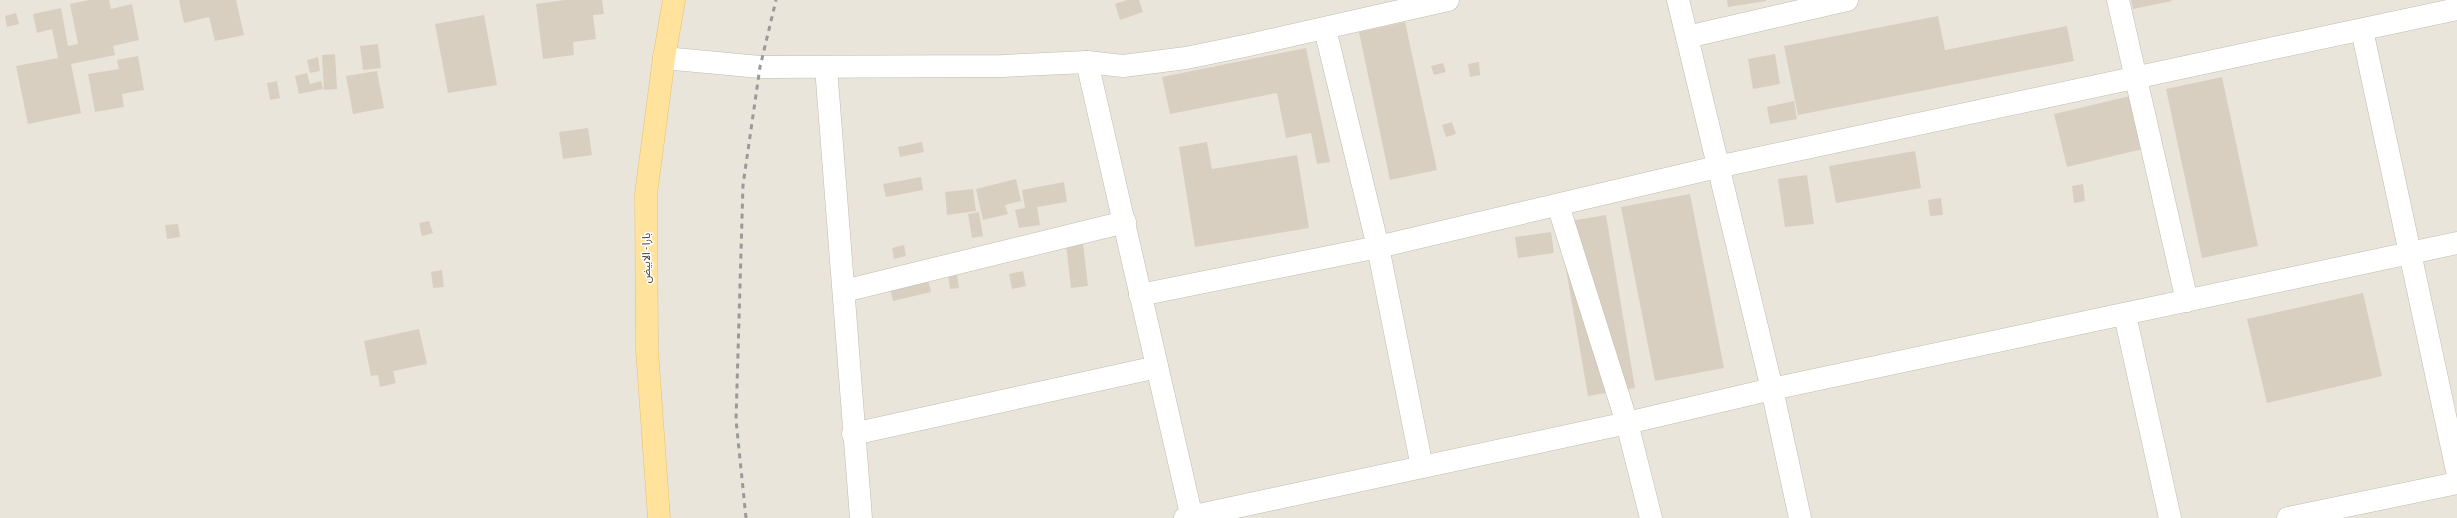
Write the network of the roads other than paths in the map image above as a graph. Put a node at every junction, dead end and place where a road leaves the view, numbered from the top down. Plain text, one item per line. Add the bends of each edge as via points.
1 (674, 0) edge
2 (1448, 0) edge
3 (1678, 0) edge
4 (1847, 0) edge
5 (2118, 0) edge
6 (2457, 9) edge
7 (1325, 29) junction
8 (2362, 30) junction
9 (1687, 37) junction
10 (664, 58) junction
11 (1087, 62) junction
12 (826, 67) junction
13 (2136, 79) junction
14 (1717, 167) junction
15 (1558, 205) junction
16 (1125, 222) junction
17 (2457, 243) edge
18 (1378, 247) junction
19 (2410, 253) junction
20 (844, 291) junction
21 (1140, 295) junction
22 (2187, 301) junction
23 (2125, 315) junction
24 (1157, 367) junction
25 (1772, 389) junction
26 (1627, 423) junction
27 (853, 434) junction
28 (1422, 467) junction
29 (2457, 472) edge
30 (2457, 483) edge
31 (659, 518) edge
32 (861, 518) edge
33 (1190, 518) edge
34 (1651, 518) edge
35 (1800, 518) edge
36 (2170, 518) edge
37 (2288, 518) edge

1 - 10 main road, بارا - الابيض
2 - 7 street
3 - 9 street
4 - 9 street
5 - 13 street
6 - 8 street
7 - 11 street via 1186,58 1123,66
7 - 18 street
8 - 13 street
8 - 19 street
9 - 14 street
10 - 12 street via 760,67
10 - 31 main road, بارا - الابيض via 646,194 645,245 647,350
11 - 12 street via 1002,66
11 - 16 street
12 - 20 street
13 - 14 street
13 - 22 street
14 - 15 street
14 - 25 street
15 - 18 street
15 - 26 street
16 - 20 street
16 - 21 street
17 - 19 street
18 - 21 street
18 - 28 street
19 - 22 street
19 - 29 street
20 - 27 street
21 - 24 street
22 - 23 street
23 - 25 street
23 - 36 street
24 - 27 street
24 - 33 street
25 - 26 street
25 - 35 street
26 - 28 street
26 - 34 street
27 - 32 street
28 - 33 street
30 - 37 street

